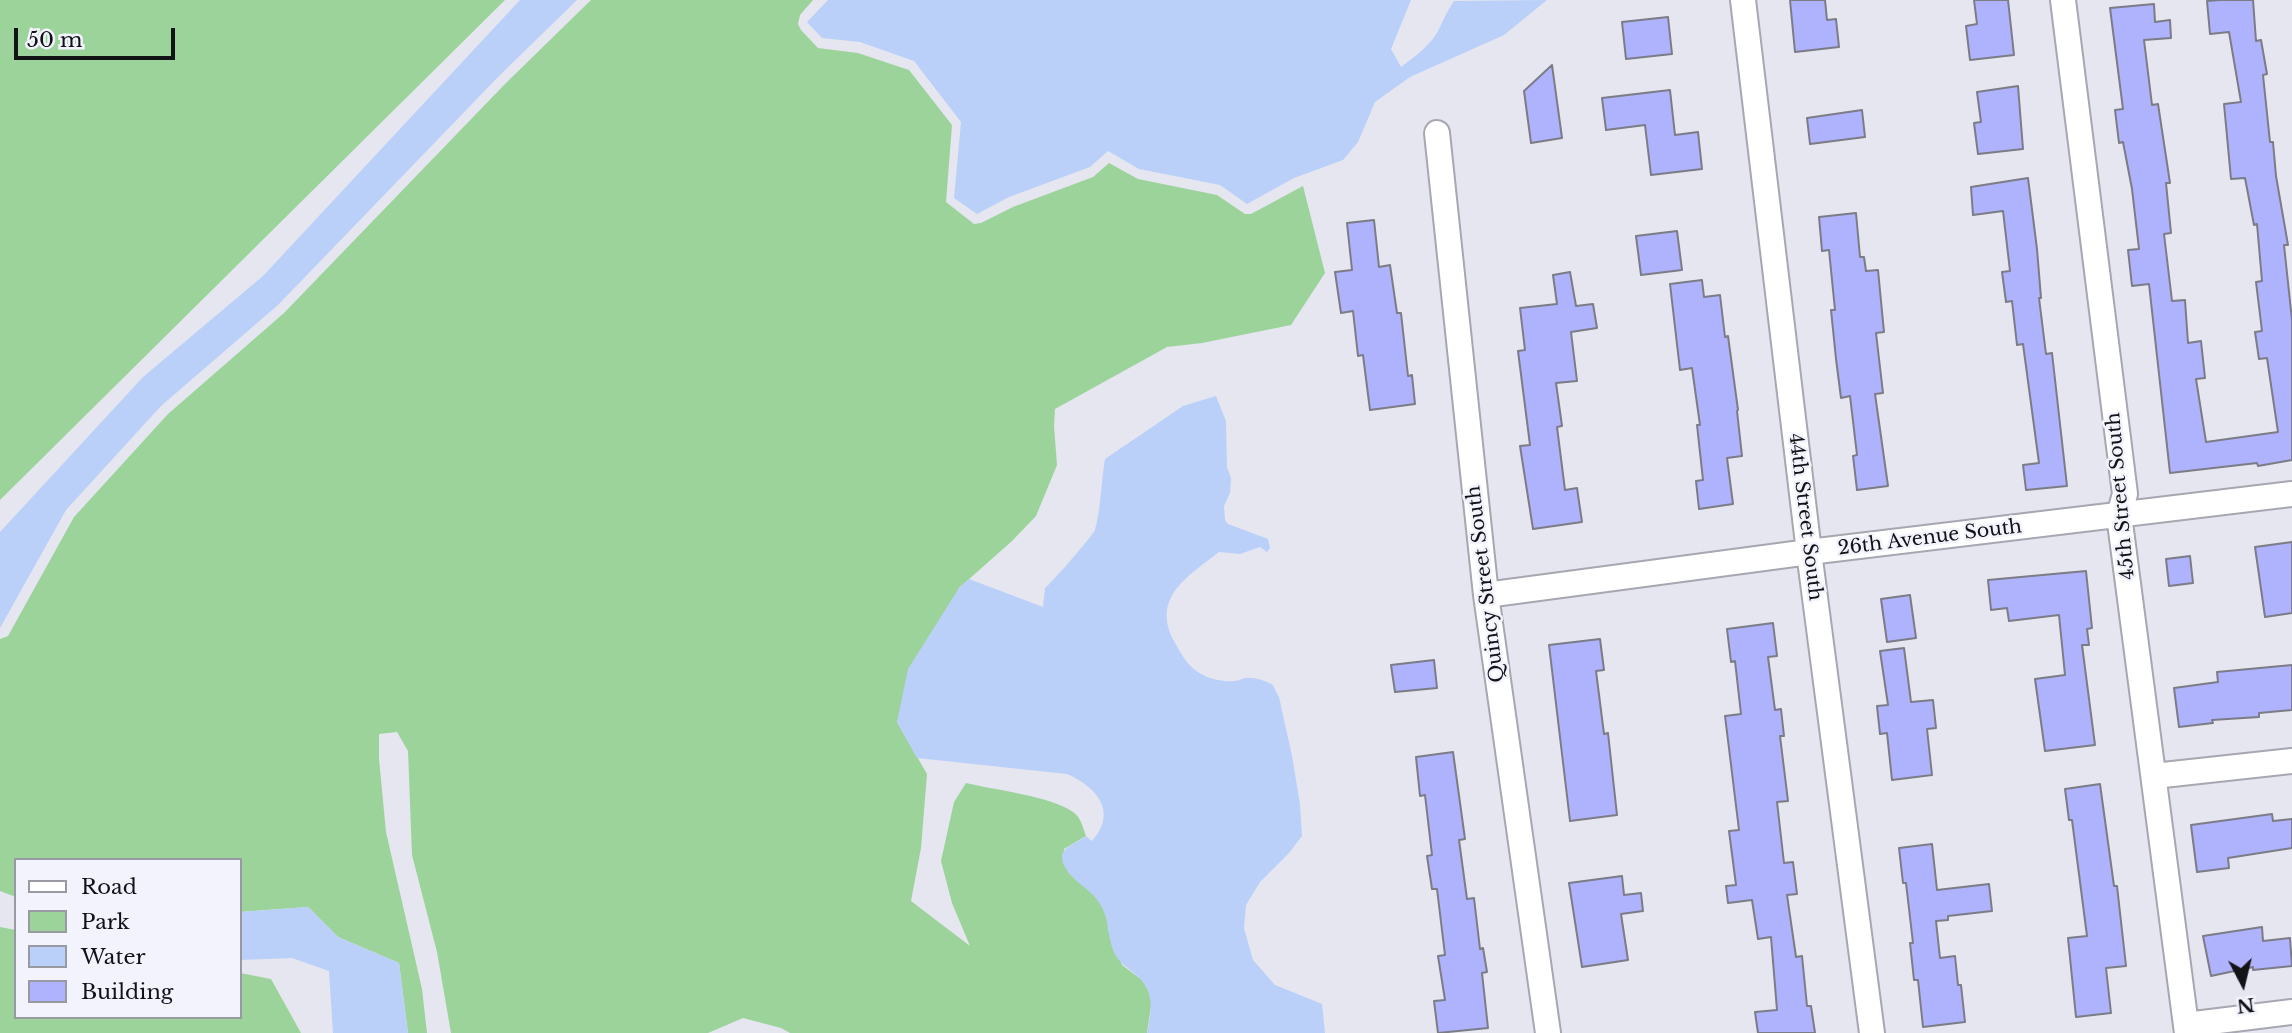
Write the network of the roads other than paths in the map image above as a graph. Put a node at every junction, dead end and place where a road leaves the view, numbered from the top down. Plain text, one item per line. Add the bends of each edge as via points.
1 (1743, 0) edge
2 (2063, 0) edge
3 (1437, 133) dead end
4 (2292, 494) edge
5 (2119, 515) junction
6 (1810, 552) junction
7 (1486, 595) junction
8 (2292, 761) edge
9 (2154, 776) junction
10 (2292, 1012) edge
11 (2187, 1029) edge
12 (1548, 1033) edge
13 (1872, 1033) edge

1 - 6 street, 44th Street South
2 - 5 street, 45th Street South via 2125,494
3 - 7 street, Quincy Street South
4 - 5 street, 26th Avenue South
5 - 6 street, 26th Avenue South
5 - 9 street, 45th Street South
6 - 7 street, 26th Avenue South
6 - 13 street, 44th Street South
7 - 12 street, Quincy Street South
8 - 9 street
9 - 11 street, 45th Street South
10 - 11 street

